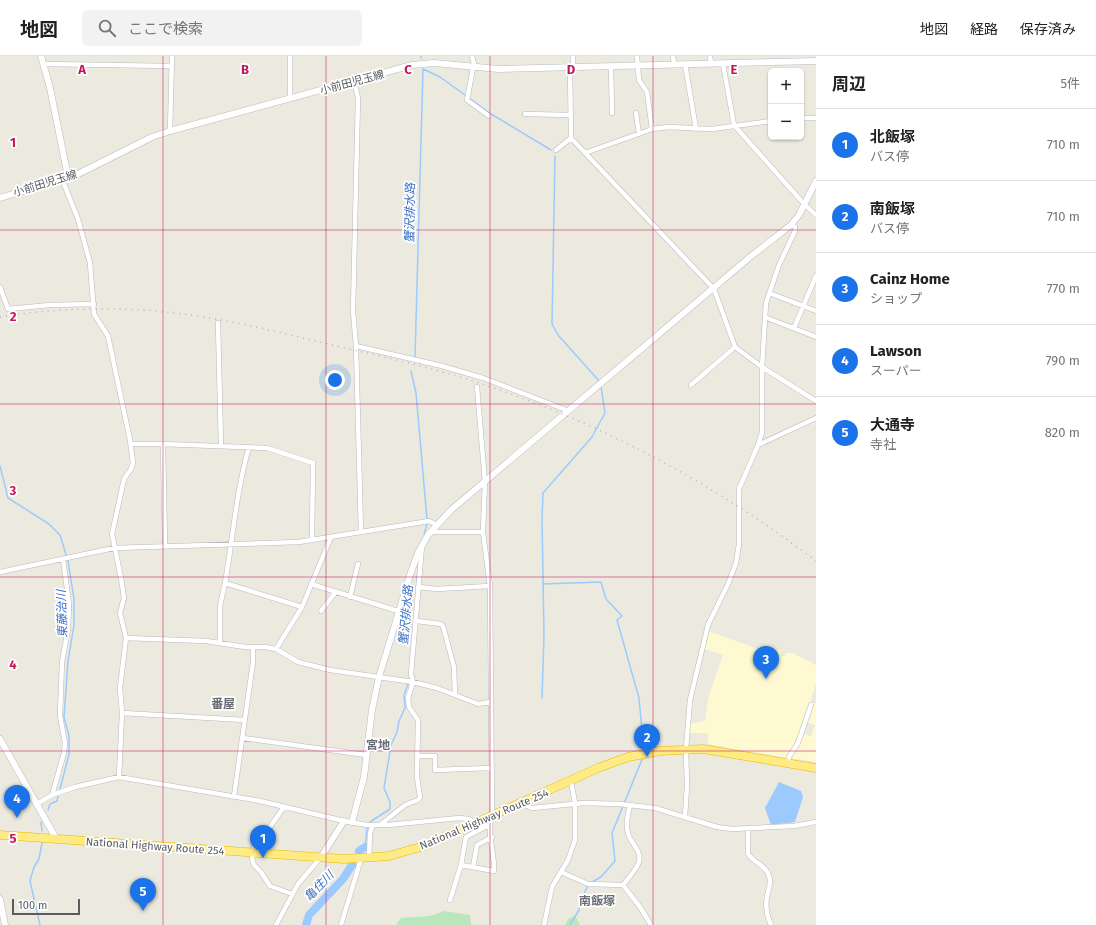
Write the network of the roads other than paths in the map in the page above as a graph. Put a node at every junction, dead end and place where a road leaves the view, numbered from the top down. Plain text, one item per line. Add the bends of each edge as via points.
1 (41, 56) edge
2 (172, 56) edge
3 (290, 56) edge
4 (472, 56) edge
5 (573, 56) edge
6 (637, 56) edge
7 (673, 56) edge
8 (710, 56) edge
9 (813, 59) edge
10 (44, 64) junction
11 (674, 64) junction
12 (685, 64) junction
13 (711, 64) junction
14 (724, 64) junction
15 (638, 65) junction
16 (172, 66) junction
17 (611, 66) junction
18 (572, 67) junction
19 (474, 68) junction
20 (354, 81) junction
21 (290, 99) junction
22 (612, 113) dead end
23 (636, 113) dead end
24 (525, 114) dead end
25 (571, 115) junction
26 (489, 116) dead end
27 (804, 118) edge
28 (816, 118) edge
29 (768, 121) edge
30 (734, 125) junction
31 (652, 129) junction
32 (696, 129) junction
33 (170, 131) junction
34 (639, 134) junction
35 (571, 138) junction
36 (556, 150) dead end
37 (585, 154) junction
38 (65, 178) junction
39 (816, 181) edge
40 (0, 198) edge
41 (805, 205) junction
42 (816, 215) edge
43 (791, 225) junction
44 (816, 276) edge
45 (0, 287) edge
46 (714, 288) junction
47 (810, 291) junction
48 (769, 294) junction
49 (816, 294) edge
50 (94, 304) junction
51 (804, 306) junction
52 (816, 311) edge
53 (767, 318) junction
54 (218, 323) dead end
55 (794, 328) junction
56 (816, 337) edge
57 (356, 346) junction
58 (735, 348) junction
59 (762, 368) junction
60 (691, 385) dead end
61 (477, 387) dead end
62 (816, 401) edge
63 (569, 411) junction
64 (816, 418) edge
65 (131, 444) junction
66 (163, 444) junction
67 (758, 445) junction
68 (220, 446) junction
69 (248, 447) junction
70 (484, 482) junction
71 (437, 525) junction
72 (361, 532) junction
73 (431, 532) junction
74 (483, 532) junction
75 (331, 537) junction
76 (312, 540) junction
77 (232, 544) junction
78 (422, 545) junction
79 (165, 546) junction
80 (114, 548) junction
81 (63, 559) junction
82 (358, 564) dead end
83 (0, 572) edge
84 (225, 583) junction
85 (311, 584) junction
86 (490, 586) junction
87 (418, 587) junction
88 (335, 593) junction
89 (350, 597) junction
90 (302, 607) junction
91 (321, 611) dead end
92 (398, 611) junction
93 (417, 621) junction
94 (126, 638) junction
95 (220, 643) junction
96 (253, 647) junction
97 (276, 649) junction
98 (379, 677) junction
99 (412, 682) junction
100 (455, 695) junction
101 (490, 702) junction
102 (811, 705) dead end
103 (122, 713) junction
104 (245, 720) junction
105 (243, 738) junction
106 (0, 739) edge
107 (686, 749) junction
108 (366, 755) junction
109 (419, 756) junction
110 (788, 764) junction
111 (491, 768) junction
112 (816, 768) edge
113 (119, 777) junction
114 (571, 781) junction
115 (52, 795) junction
116 (234, 796) junction
117 (525, 802) junction
118 (576, 803) junction
119 (37, 804) junction
120 (630, 805) junction
121 (284, 807) junction
122 (492, 816) junction
123 (685, 817) junction
124 (344, 821) junction
125 (352, 822) junction
126 (816, 822) edge
127 (475, 824) junction
128 (373, 825) junction
129 (380, 825) junction
130 (489, 825) junction
131 (748, 829) junction
132 (0, 835) edge
133 (492, 838) junction
134 (57, 840) junction
135 (252, 852) junction
136 (321, 857) junction
137 (365, 858) junction
138 (461, 865) junction
139 (473, 867) junction
140 (561, 872) junction
141 (623, 885) junction
142 (292, 894) junction
143 (0, 899) edge
144 (450, 900) dead end
145 (5, 925) edge
146 (276, 925) edge
147 (342, 925) edge
148 (544, 925) edge
149 (651, 925) edge
150 (771, 925) edge

1 - 10 street
2 - 16 street
3 - 21 street
4 - 19 street
5 - 18 street
6 - 15 street
7 - 11 street
8 - 13 street
9 - 14 street, 小前田児玉線
10 - 16 street
10 - 38 street
11 - 12 street, 小前田児玉線
11 - 15 street, 小前田児玉線
12 - 13 street, 小前田児玉線
12 - 32 street
13 - 14 street, 小前田児玉線
14 - 30 street
15 - 17 street, 小前田児玉線
15 - 31 street via 639,80 647,92
16 - 33 street
17 - 18 street, 小前田児玉線
17 - 22 street
18 - 19 street, 小前田児玉線
18 - 25 street
19 - 20 street, 小前田児玉線 via 425,63
19 - 26 street via 467,100
20 - 21 street, 小前田児玉線
20 - 57 street via 358,98 353,311
21 - 33 street, 小前田児玉線
23 - 34 street
24 - 25 street
25 - 35 street
27 - 28 street
29 - 30 street
30 - 32 street
30 - 41 street
31 - 32 street
31 - 34 street
33 - 38 street, 小前田児玉線
34 - 37 street
35 - 36 street
35 - 37 street
37 - 46 street
38 - 40 street, 小前田児玉線
38 - 50 street via 90,263
39 - 41 street
41 - 42 street
41 - 43 street
43 - 46 street
43 - 48 street via 795,227 795,231
44 - 47 street
45 - 50 street via 8,309
46 - 58 street
46 - 63 street
47 - 49 street
47 - 51 street
48 - 51 street
48 - 53 street via 766,303
50 - 65 street via 94,314 108,336
51 - 52 street
51 - 55 street
53 - 55 street
53 - 59 street
54 - 68 street
55 - 56 street
57 - 63 street via 455,370
57 - 72 street
58 - 59 street
58 - 60 street
59 - 62 street
59 - 67 street via 762,432
61 - 70 street
63 - 70 street
64 - 67 street
65 - 66 street
65 - 80 street via 133,463 124,479 116,510 112,534
66 - 68 street
66 - 79 street
67 - 107 street via 739,489 739,544 736,563 708,625 690,700
68 - 69 street
69 - 76 street via 267,448 313,463
69 - 77 street via 233,520
70 - 71 street
70 - 74 street
71 - 72 street via 429,521
71 - 73 street
72 - 75 street
73 - 74 street
73 - 78 street
74 - 86 street
75 - 76 street
75 - 85 street
76 - 77 street
77 - 79 street
77 - 84 street
78 - 87 street
78 - 92 street
79 - 80 street
80 - 81 street
80 - 94 street via 122,578 124,598 120,613
81 - 83 street
81 - 115 street via 69,604 68,629 62,662 60,716 65,743
82 - 89 street
84 - 90 street
84 - 95 street via 220,606
85 - 88 street
85 - 90 street
86 - 87 street via 437,589
86 - 101 street
87 - 93 street
88 - 89 street
88 - 91 street
89 - 92 street
90 - 97 street
92 - 98 street
93 - 99 street
93 - 100 street via 443,626 454,666
94 - 95 street
94 - 103 street via 120,688
95 - 96 street
96 - 97 street
96 - 104 street via 254,662
97 - 98 street via 305,664
98 - 99 street
98 - 108 street
99 - 100 street
99 - 109 street via 408,698 409,707 418,720
100 - 101 street via 478,704
101 - 111 street
102 - 110 street
103 - 104 street
103 - 113 street
104 - 105 street
105 - 108 street
105 - 116 street
106 - 119 street
107 - 110 highway, National Highway Route 254 via 703,749
107 - 114 highway, National Highway Route 254 via 628,757
107 - 123 street
108 - 125 street via 364,777
109 - 111 street via 434,756 435,770
109 - 129 street via 417,777 420,797 405,805
110 - 112 highway, National Highway Route 254
111 - 122 street
113 - 115 street
113 - 116 street
114 - 117 highway, National Highway Route 254
114 - 118 street
115 - 119 street
116 - 121 street
117 - 118 street via 532,808
117 - 122 highway, National Highway Route 254
118 - 120 street
118 - 140 street via 575,840
119 - 134 street
120 - 123 street via 654,808
120 - 141 street via 627,832 639,857 636,867
121 - 124 street
121 - 135 street
122 - 127 highway, National Highway Route 254
122 - 130 street
123 - 131 street via 725,829
124 - 125 street
124 - 136 street
125 - 128 street
126 - 131 street
127 - 129 street via 469,819 460,818
127 - 137 highway, National Highway Route 254 via 424,846 389,856
128 - 129 street
128 - 137 street
130 - 133 street
130 - 138 street via 466,838
131 - 150 street via 748,854 754,862 764,867 769,876 766,909
132 - 134 highway, National Highway Route 254
133 - 139 street via 477,845
133 - 139 street via 494,871
134 - 135 highway, National Highway Route 254
135 - 136 highway, National Highway Route 254
135 - 142 street via 252,862 270,886
136 - 137 highway, National Highway Route 254
136 - 142 street
137 - 147 street
138 - 139 street
138 - 144 street
140 - 141 street via 588,884
140 - 148 street via 552,887
141 - 149 street
142 - 146 street
143 - 145 street

